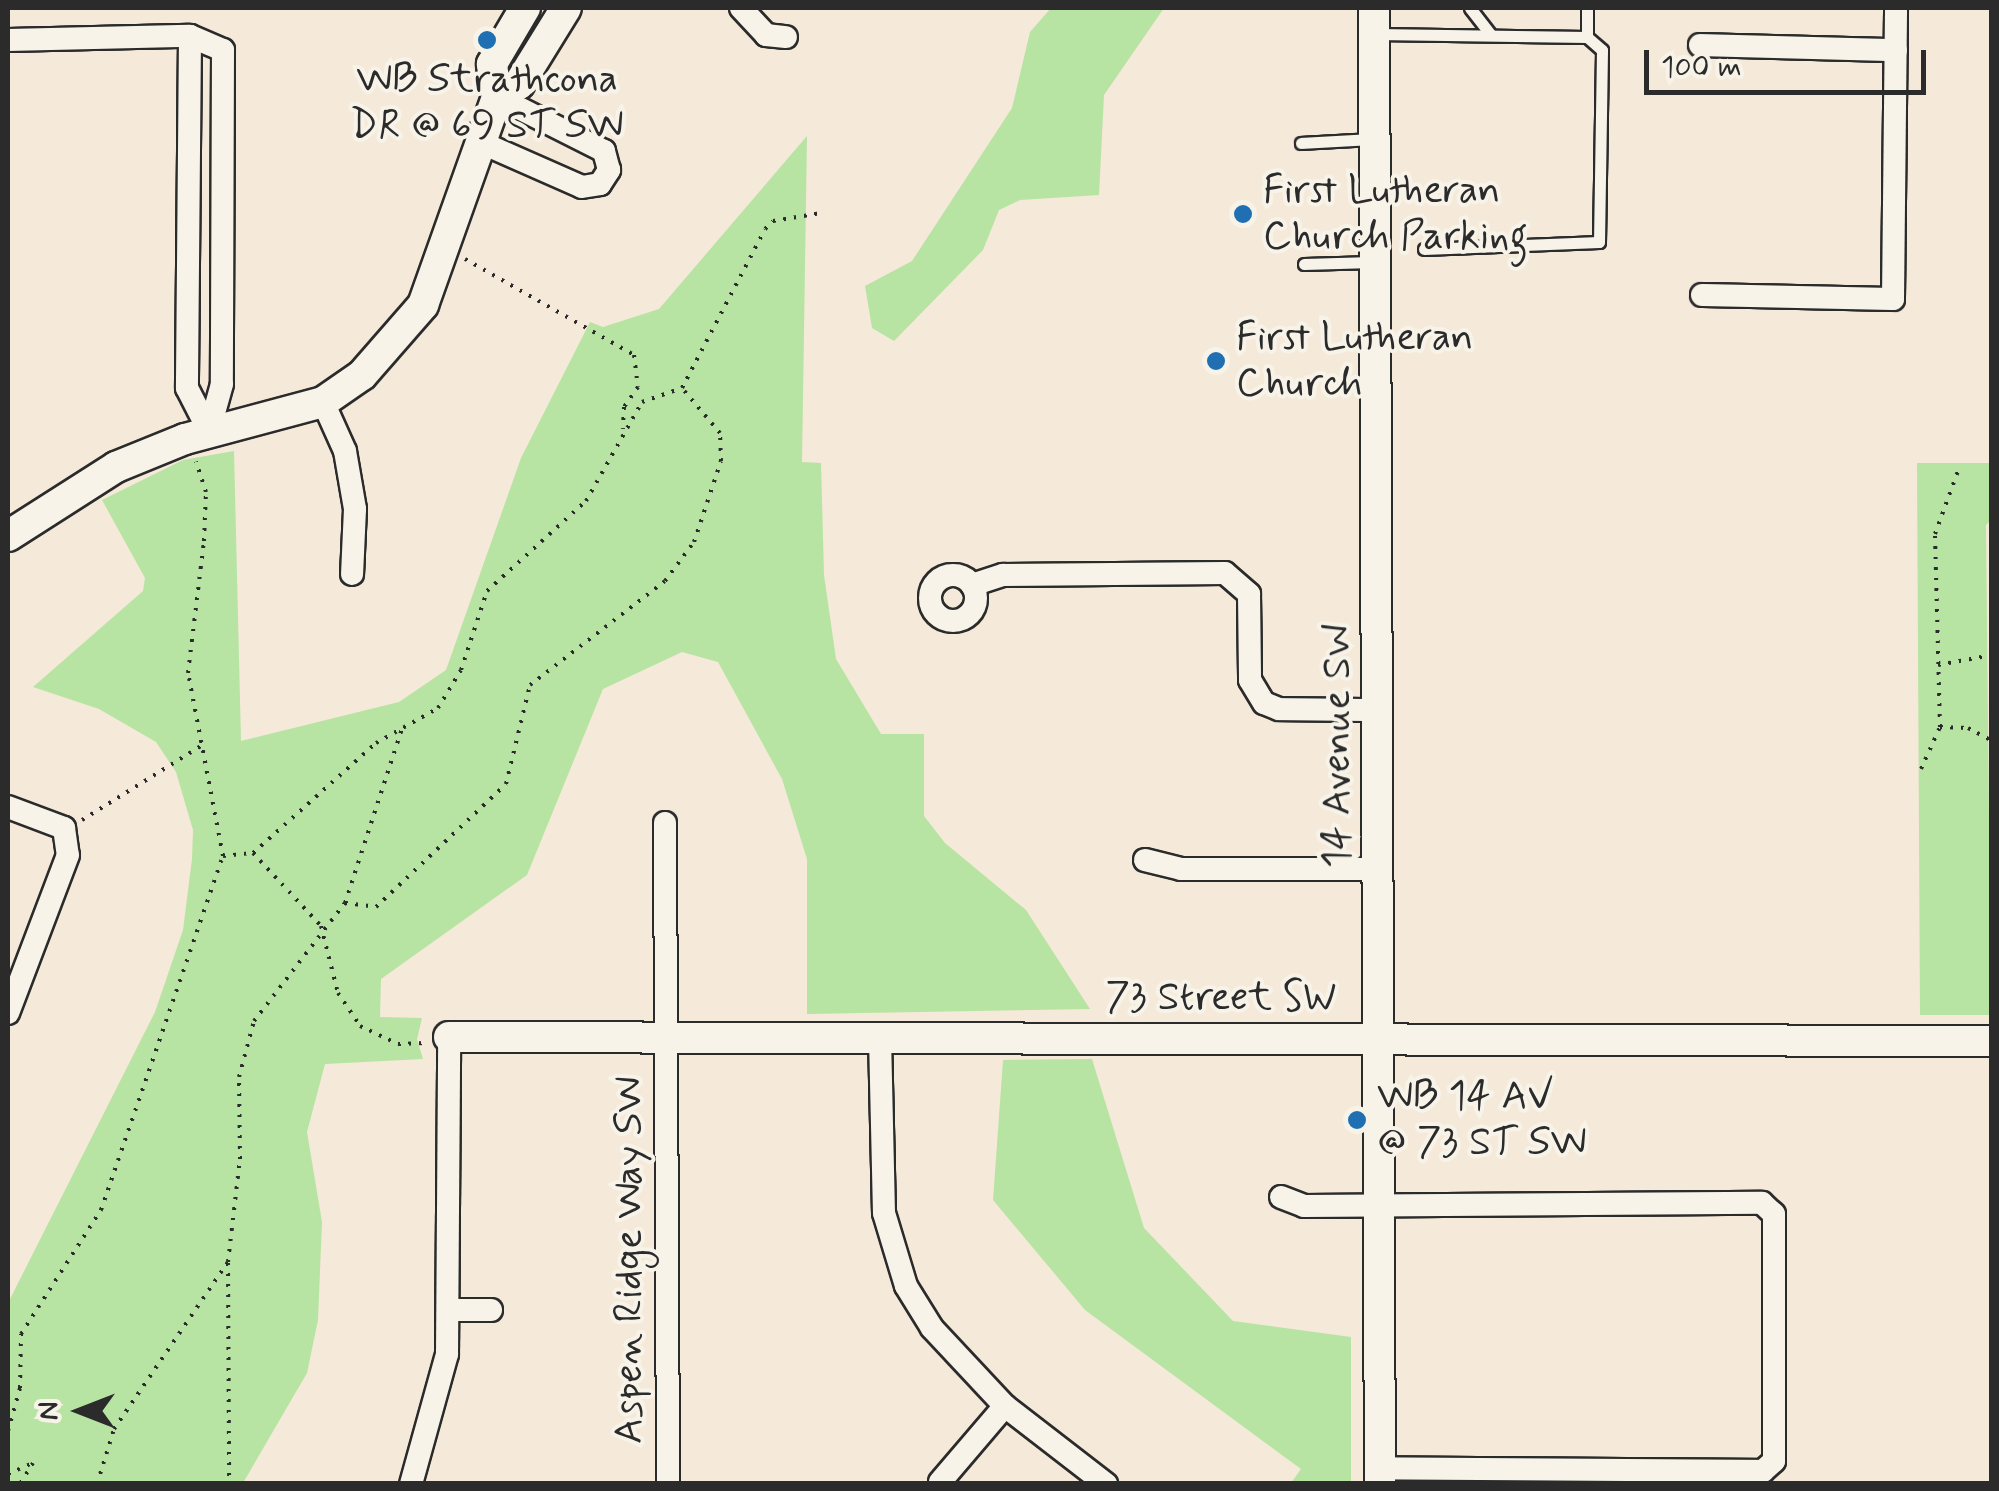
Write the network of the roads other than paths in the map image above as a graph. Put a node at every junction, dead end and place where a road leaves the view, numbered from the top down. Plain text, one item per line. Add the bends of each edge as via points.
1 (524, 8) edge
2 (566, 8) edge
3 (741, 8) edge
4 (1470, 8) edge
5 (1588, 8) edge
6 (1896, 8) edge
7 (1374, 21) edge
8 (190, 36) junction
9 (1491, 36) junction
10 (786, 37) dead end
11 (1587, 37) junction
12 (8, 40) edge
13 (1700, 44) dead end
14 (1896, 50) junction
15 (497, 97) junction
16 (1375, 139) junction
17 (480, 142) junction
18 (1301, 143) dead end
19 (1424, 248) dead end
20 (1376, 262) junction
21 (1304, 264) dead end
22 (1702, 295) dead end
23 (323, 402) junction
24 (202, 444) junction
25 (8, 536) edge
26 (352, 574) dead end
27 (972, 585) dead end
28 (1378, 710) junction
29 (8, 807) edge
30 (665, 822) dead end
31 (1146, 860) dead end
32 (1378, 869) junction
33 (8, 1013) edge
34 (667, 1036) junction
35 (880, 1036) junction
36 (449, 1037) joint
37 (1376, 1040) junction
38 (1992, 1041) edge
39 (1281, 1197) dead end
40 (1379, 1205) junction
41 (449, 1310) junction
42 (491, 1310) dead end
43 (1005, 1406) junction
44 (1380, 1476) edge
45 (940, 1482) edge
46 (411, 1484) edge
47 (668, 1484) edge
48 (1106, 1484) edge

1 - 15 street via 492,64
2 - 15 street via 519,84
3 - 10 street via 766,35
4 - 9 lane
5 - 11 lane
6 - 14 street
7 - 9 lane
7 - 16 street, 14 Avenue SW
8 - 12 street
8 - 24 street via 187,388
8 - 24 street via 223,50 222,384
9 - 11 lane
11 - 19 lane via 1602,50 1599,242
13 - 14 street
14 - 22 street via 1893,299
15 - 17 street
15 - 17 street via 604,151 609,170 600,184 582,187
16 - 18 lane
16 - 20 street, 14 Avenue SW
17 - 23 street via 423,305 362,374
20 - 21 lane
20 - 28 street, 14 Avenue SW
23 - 24 street
23 - 26 street via 344,450 355,509
24 - 25 street via 84,484
27 - 28 street via 1004,574 1225,573 1249,594 1250,680 1264,703 1279,710
28 - 32 street, 14 Avenue SW
29 - 33 street via 64,828 68,855
30 - 34 street, Aspen Ridge Way SW
31 - 32 street via 1181,869
32 - 37 street, 14 Avenue SW
34 - 35 street, 73 Street SW
34 - 36 street, 73 Street SW
34 - 47 street, Aspen Ridge Way SW
35 - 37 street, 73 Street SW
35 - 43 street via 888,1242 932,1328
36 - 41 street
37 - 38 street, 73 Street SW
37 - 40 street, 14 Avenue SW
39 - 40 street via 1304,1206
40 - 44 street, 14 Avenue SW
40 - 44 street via 1762,1203 1774,1214 1774,1461 1762,1471
41 - 42 street
41 - 46 street via 447,1354
43 - 45 street
43 - 48 street

